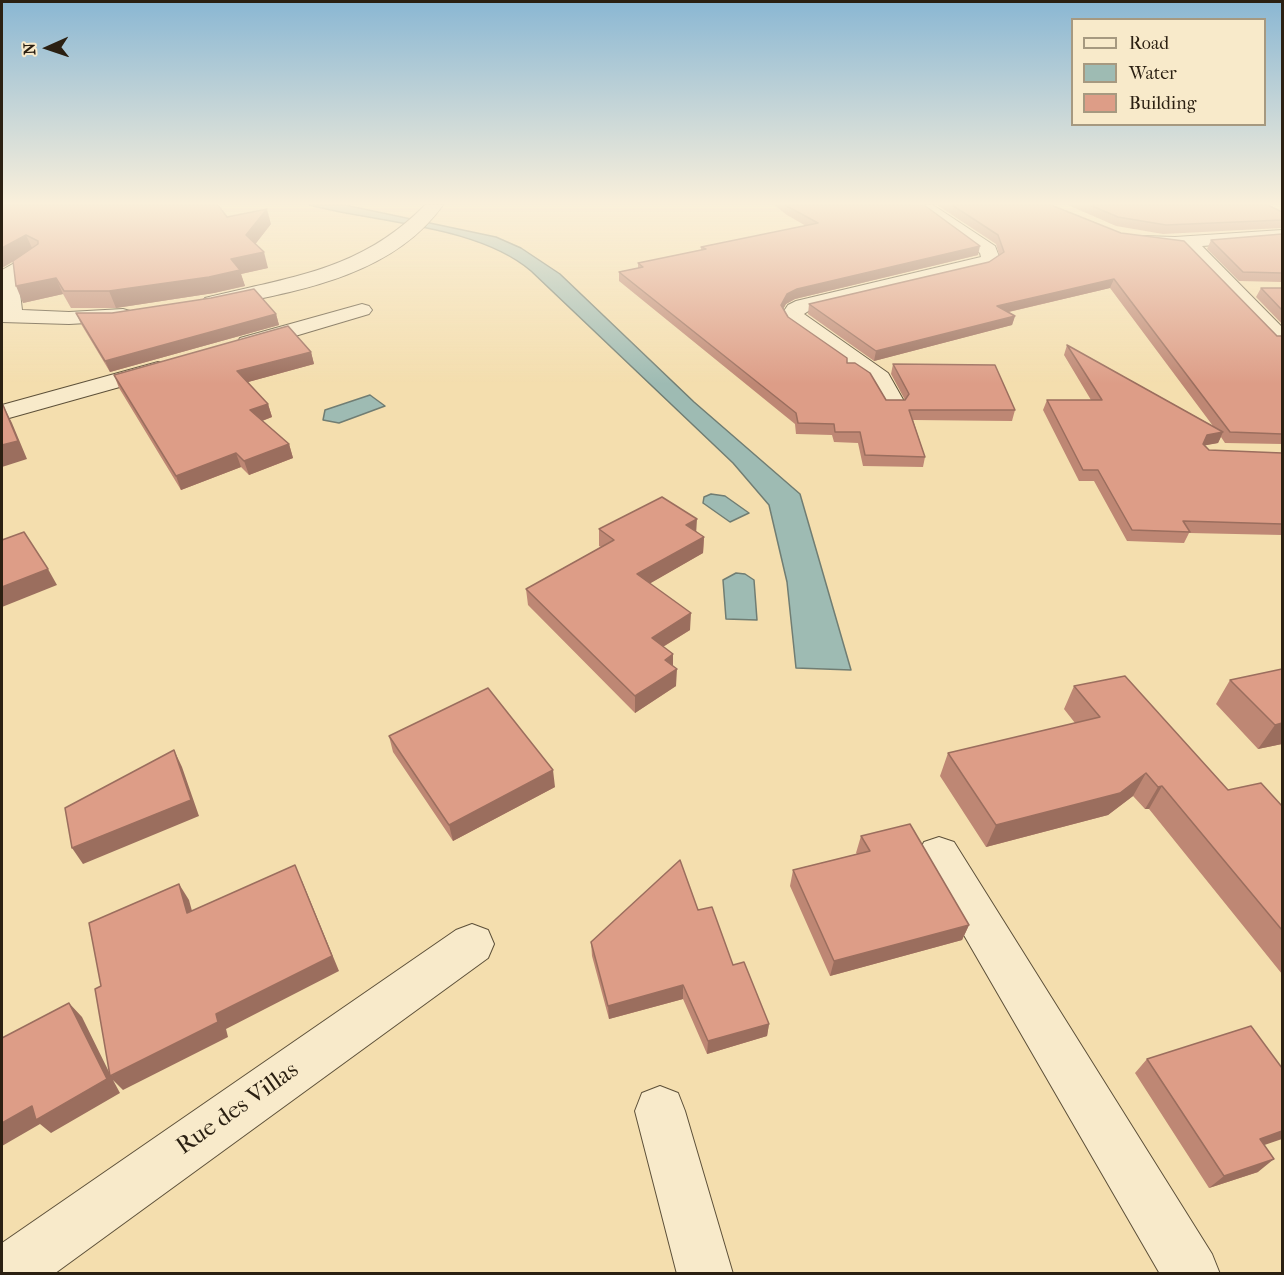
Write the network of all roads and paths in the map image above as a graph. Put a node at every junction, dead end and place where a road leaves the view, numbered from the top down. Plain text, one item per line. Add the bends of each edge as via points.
1 (23, 264) edge
2 (352, 264) edge
3 (980, 264) edge
4 (1210, 264) edge
5 (1234, 289) junction
6 (1263, 289) edge
7 (193, 298) edge
8 (362, 310) dead end
9 (147, 312) edge
10 (7, 314) edge
11 (1282, 339) edge
12 (231, 348) edge
13 (176, 364) edge
14 (893, 403) edge
15 (2, 413) edge
16 (939, 854) dead end
17 (472, 944) dead end
18 (660, 1111) dead end
19 (6, 1274) edge
20 (705, 1274) edge
21 (1192, 1274) edge

1 - 10 street via 8,274
2 - 7 street via 327,273
3 - 14 street via 795,309 796,320 880,378
4 - 5 street
5 - 6 street
5 - 11 street
8 - 12 street
9 - 10 street via 69,318
13 - 15 street
16 - 21 street
17 - 19 street, Rue des Villas
18 - 20 street

